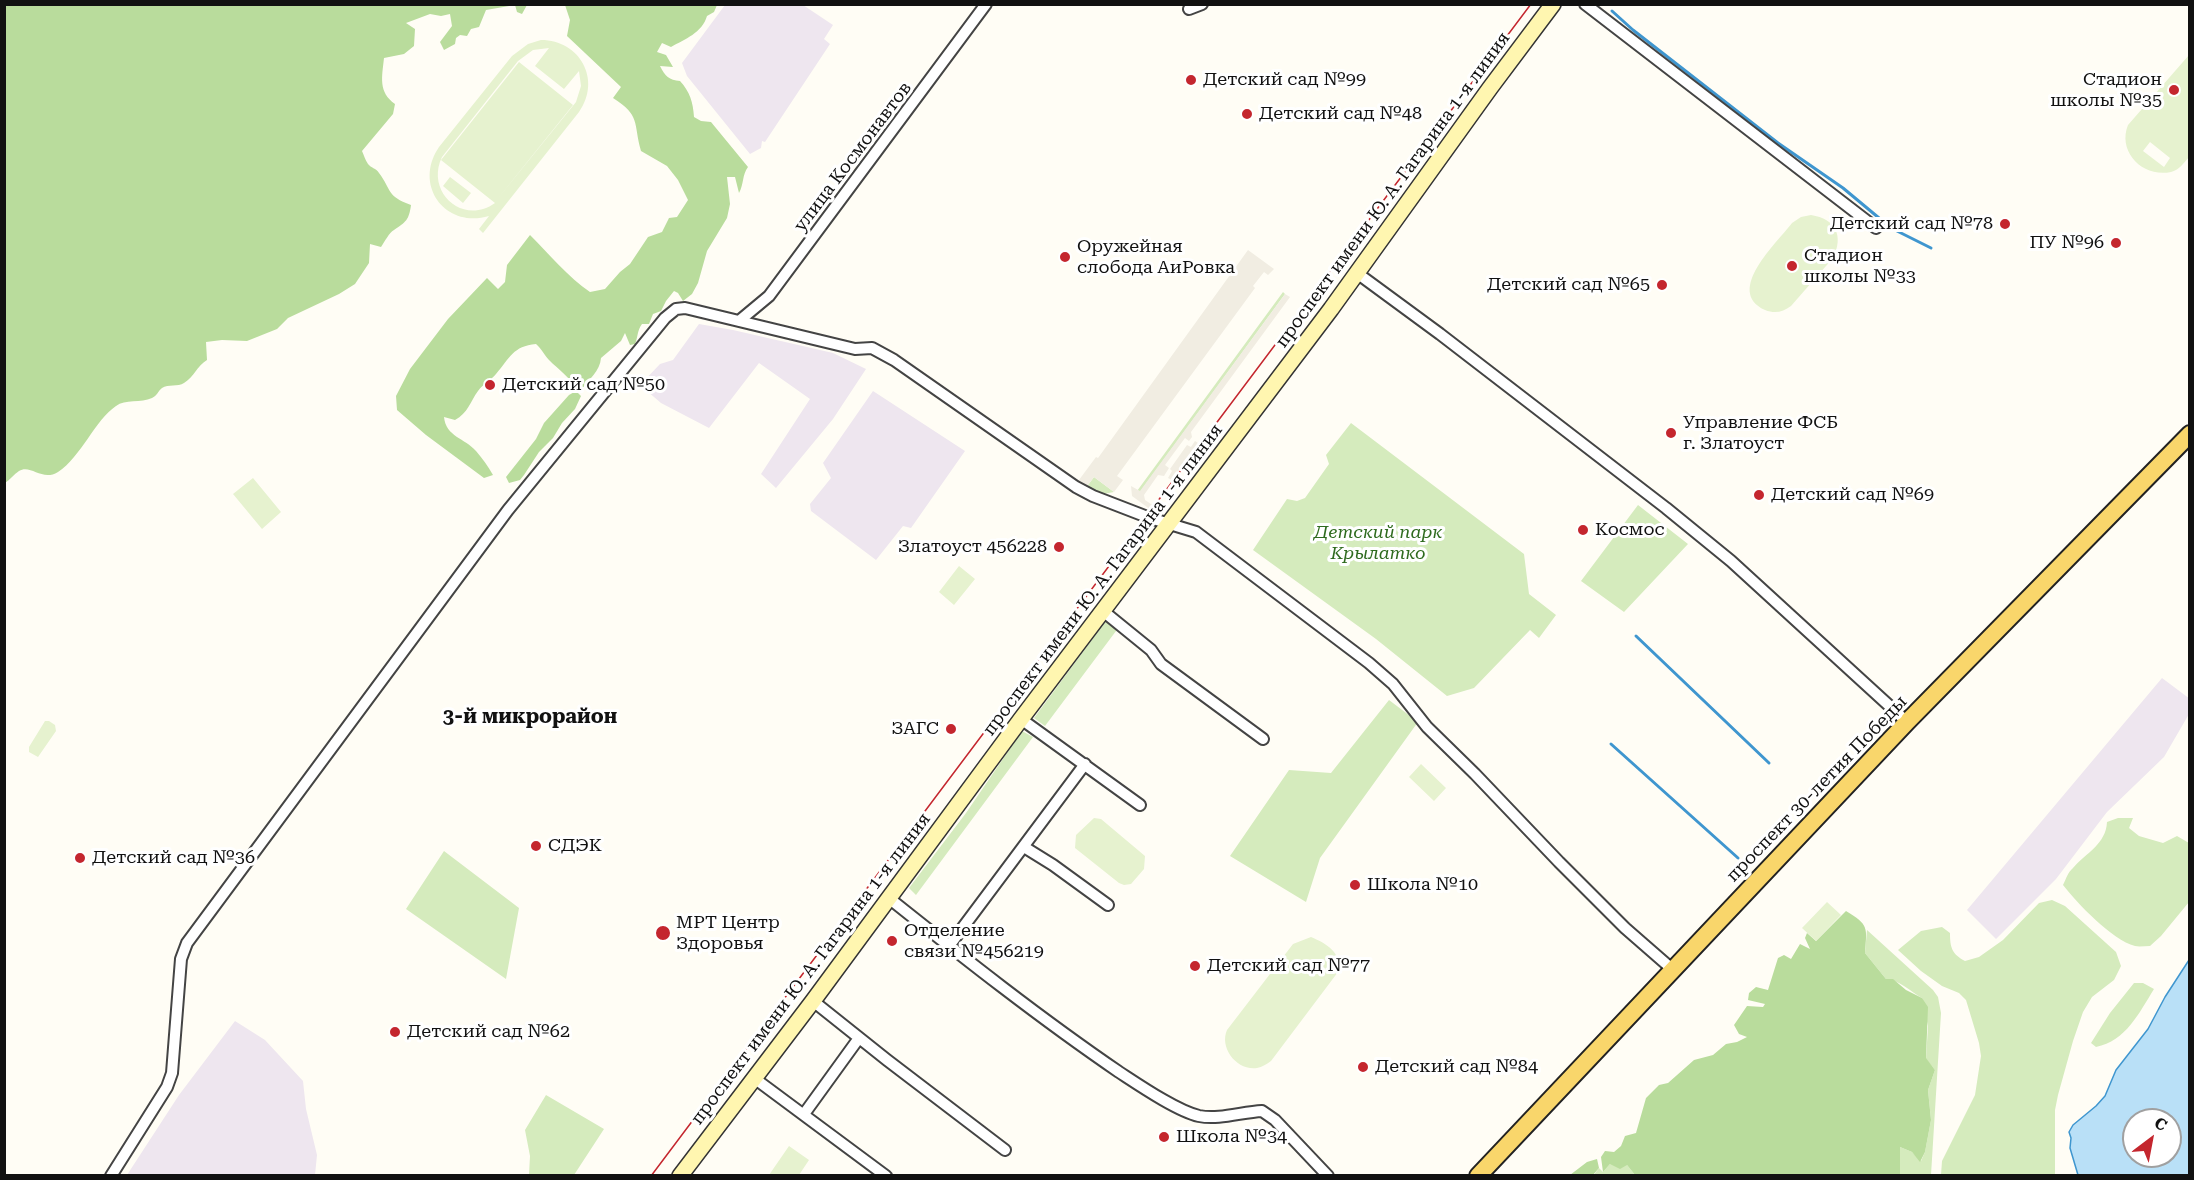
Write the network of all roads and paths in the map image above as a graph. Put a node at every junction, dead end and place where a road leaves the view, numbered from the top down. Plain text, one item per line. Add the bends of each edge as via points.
1 (986, 4) edge
2 (1202, 4) edge
3 (1553, 4) edge
4 (1585, 4) edge
5 (1189, 9) dead end
6 (1876, 228) dead end
7 (1357, 273) junction
8 (739, 321) junction
9 (2190, 434) edge
10 (1169, 524) junction
11 (1104, 611) junction
12 (1021, 719) junction
13 (1907, 722) junction
14 (1263, 739) dead end
15 (1085, 764) junction
16 (1140, 805) dead end
17 (1024, 847) junction
18 (890, 899) junction
19 (1108, 905) dead end
20 (949, 946) junction
21 (1672, 969) junction
22 (813, 1001) junction
23 (859, 1038) junction
24 (754, 1078) junction
25 (804, 1114) junction
26 (1005, 1150) dead end
27 (111, 1176) edge
28 (680, 1176) edge
29 (886, 1176) edge
30 (1328, 1176) edge
31 (1478, 1176) edge

1 - 8 street, улица Космонавтов via 769,296
2 - 5 street
3 - 7 main road, проспект имени Ю. А. Гагарина 1-я линия
4 - 6 street
7 - 10 main road, проспект имени Ю. А. Гагарина 1-я линия
7 - 13 street via 1731,561
8 - 10 street via 855,349 872,348 1076,487 1093,496 1136,505 1150,518
8 - 27 street via 685,308 676,309 665,318 508,510 187,943 181,959 172,1073
9 - 13 main road, проспект 30-летия Победы
10 - 11 main road, проспект имени Ю. А. Гагарина 1-я линия
10 - 21 street via 1196,532 1385,677 1427,727 1567,870
11 - 12 main road, проспект имени Ю. А. Гагарина 1-я линия
11 - 14 street via 1161,663
12 - 15 street
12 - 18 main road, проспект имени Ю. А. Гагарина 1-я линия
13 - 21 main road, проспект 30-летия Победы
15 - 16 street
15 - 17 street
17 - 19 street
17 - 20 street
18 - 20 street
18 - 22 main road, проспект имени Ю. А. Гагарина 1-я линия
20 - 30 street via 1076,1042 1187,1112 1214,1117 1262,1111
21 - 31 main road, проспект 30-летия Победы
22 - 23 street
22 - 24 main road, проспект имени Ю. А. Гагарина 1-я линия
23 - 25 street
23 - 26 street
24 - 25 street
24 - 28 main road, проспект имени Ю. А. Гагарина 1-я линия
25 - 29 street

